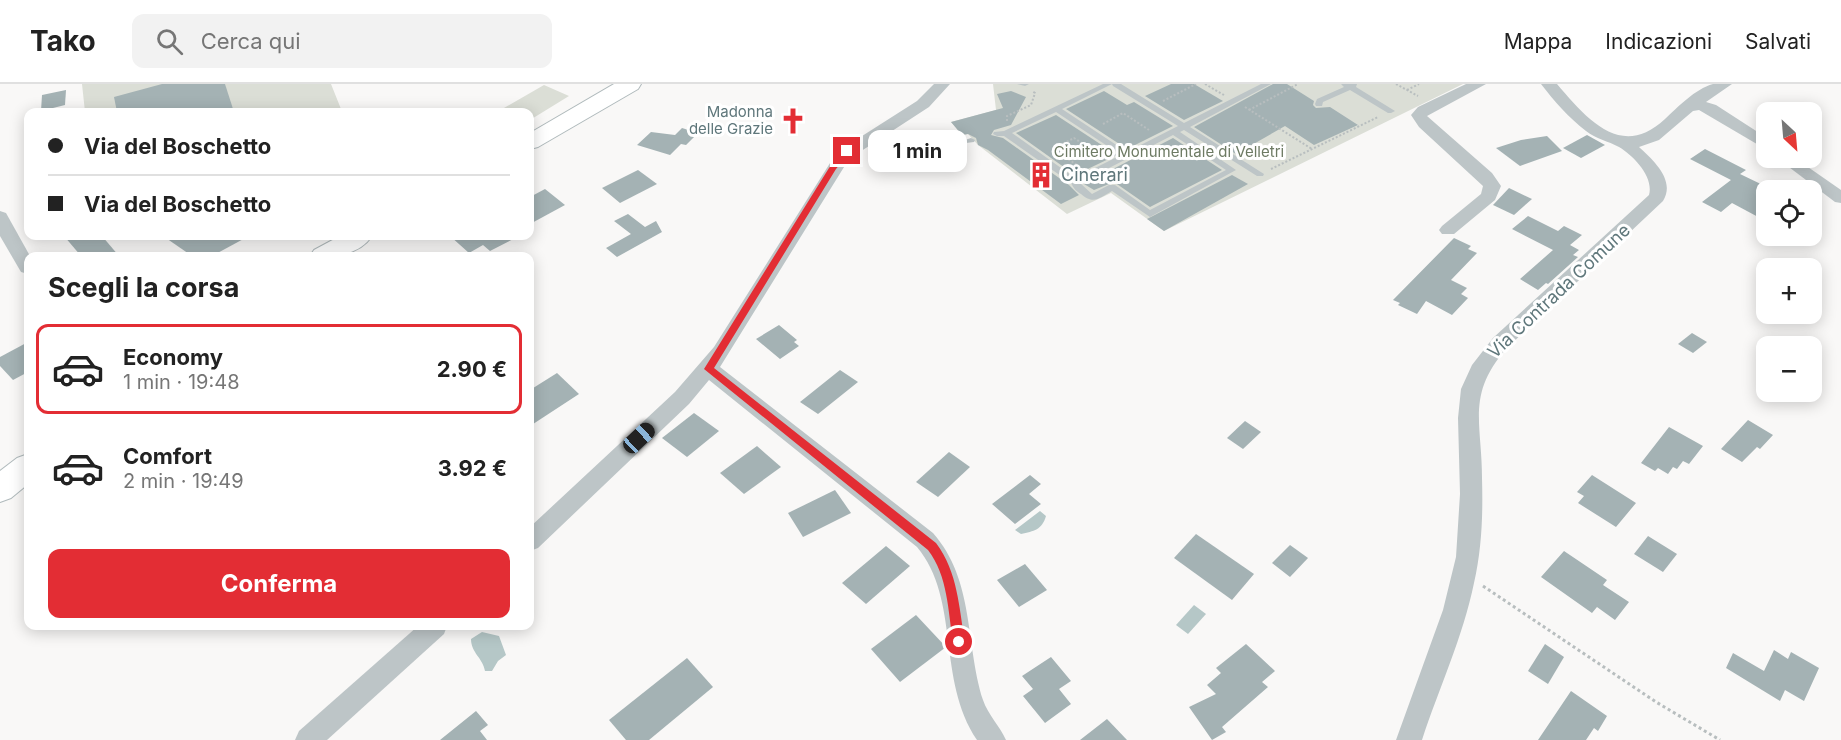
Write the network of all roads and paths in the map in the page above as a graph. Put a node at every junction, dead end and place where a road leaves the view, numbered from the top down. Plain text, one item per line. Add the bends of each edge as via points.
1 (630, 84) edge
2 (942, 84) edge
3 (1023, 84) edge
4 (1109, 84) edge
5 (1116, 84) edge
6 (1196, 84) edge
7 (1205, 84) edge
8 (1267, 84) edge
9 (1298, 84) edge
10 (1396, 84) edge
11 (1419, 84) edge
12 (1478, 84) edge
13 (1549, 84) edge
14 (1724, 84) edge
15 (1351, 85) edge
16 (1407, 90) junction
17 (1234, 101) junction
18 (1319, 105) dead end
19 (1152, 106) junction
20 (1687, 107) junction
21 (1057, 109) junction
22 (1249, 110) junction
23 (1391, 111) junction
24 (1279, 123) dead end
25 (1274, 125) junction
26 (1183, 126) junction
27 (1173, 131) junction
28 (1292, 131) dead end
29 (1001, 133) junction
30 (1287, 133) junction
31 (1161, 137) junction
32 (1756, 138) edge
33 (534, 140) edge
34 (1305, 140) dead end
35 (1301, 141) junction
36 (1623, 141) junction
37 (1140, 148) junction
38 (1312, 149) junction
39 (1126, 155) junction
40 (1111, 163) junction
41 (1799, 168) edge
42 (1089, 174) junction
43 (1260, 174) joint
44 (1075, 182) junction
45 (1841, 198) edge
46 (0, 217) edge
47 (1448, 230) dead end
48 (352, 240) edge
49 (330, 252) edge
50 (24, 262) edge
51 (709, 369) junction
52 (24, 470) edge
53 (0, 489) edge
54 (534, 537) edge
55 (1464, 573) junction
56 (431, 630) edge
57 (308, 740) edge
58 (993, 740) edge
59 (1409, 740) edge
60 (1720, 740) edge

1 - 33 main road
2 - 51 street via 927,100 854,146 839,160
3 - 29 path via 1035,93 1031,105 1007,116
4 - 21 lane
5 - 19 lane
6 - 19 path
7 - 17 path
8 - 17 lane
9 - 22 path
10 - 16 path
11 - 16 path
12 - 47 street via 1419,116 1492,186 1489,196
13 - 36 street via 1583,123
14 - 20 street
15 - 18 lane
15 - 23 lane
16 - 23 path via 1420,97
17 - 22 path
17 - 26 lane
19 - 26 lane
20 - 32 street via 1710,108
20 - 36 street via 1652,137
21 - 29 lane
21 - 39 lane
22 - 25 path
23 - 38 path
24 - 25 path
25 - 30 path
26 - 27 lane
26 - 43 lane
27 - 31 lane
27 - 44 lane via 1232,170 1150,214 1112,187 1091,198
28 - 30 path
29 - 44 lane
30 - 35 path
31 - 37 lane
31 - 37 path via 1123,113 1102,124
34 - 35 path
35 - 38 path
36 - 55 street, Via Contrada Comune via 1656,178 1660,189 1657,197 1500,343 1473,382 1469,403 1470,532
37 - 39 lane
38 - 43 path
39 - 40 lane
40 - 42 lane
40 - 42 path via 1074,138 1053,149
41 - 45 street
42 - 44 lane
46 - 50 street
48 - 49 main road
51 - 54 street
51 - 58 street via 937,552 949,578 969,698 978,720
52 - 53 main road
55 - 59 street, Via Contrada Comune
55 - 60 path via 1626,683
56 - 57 street

